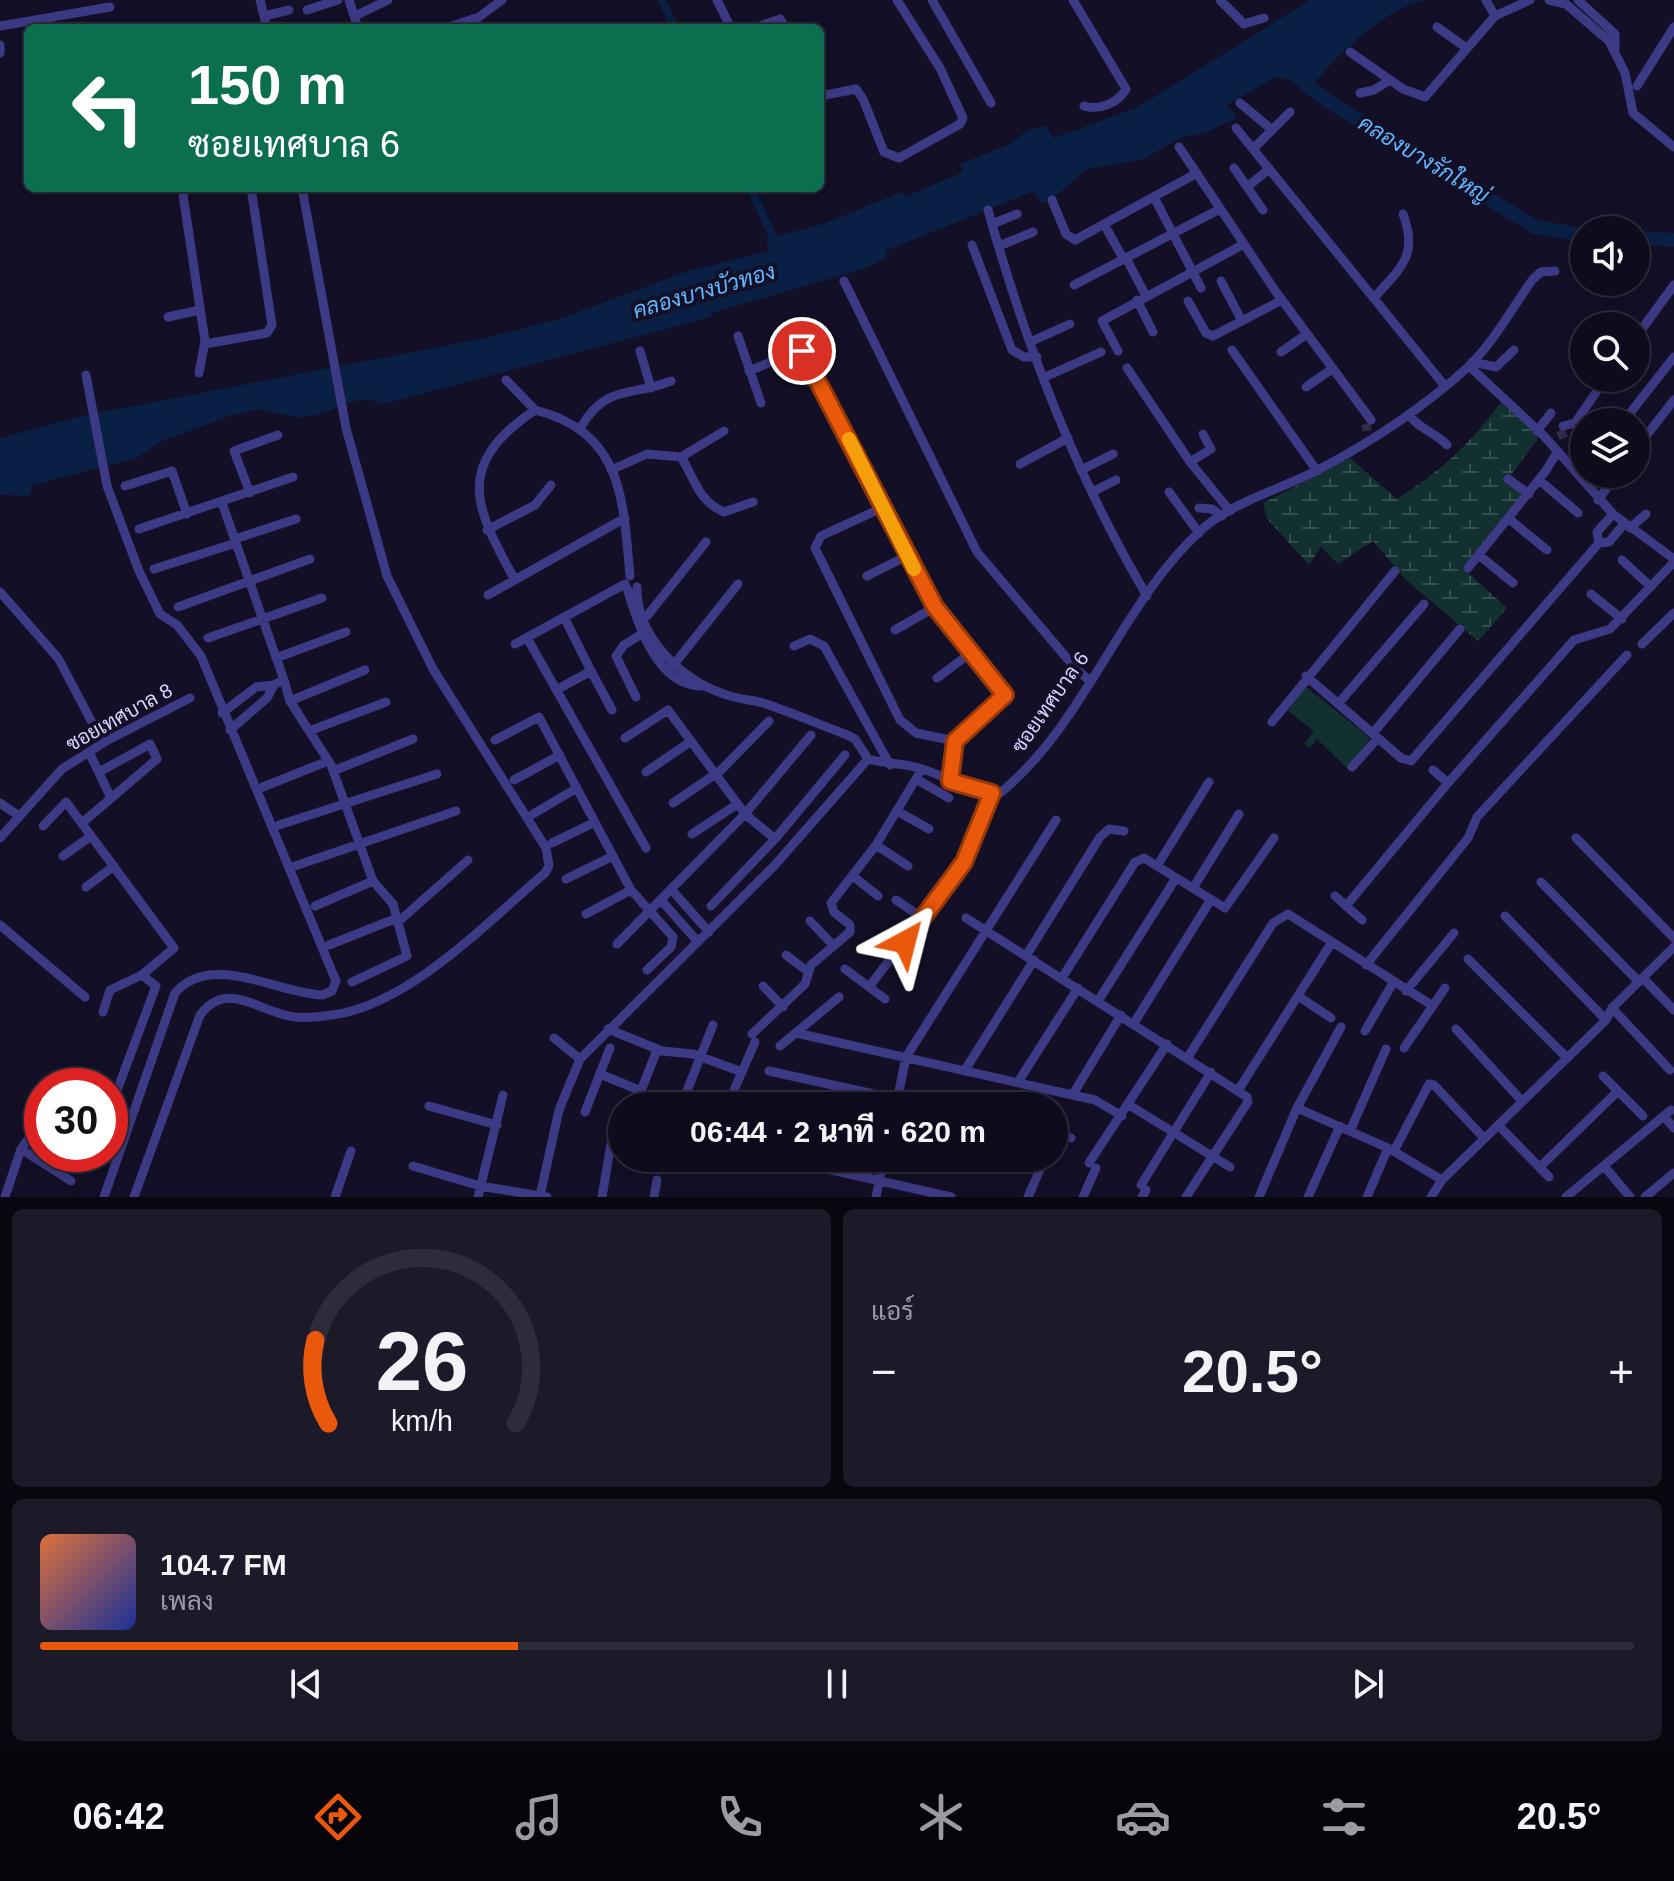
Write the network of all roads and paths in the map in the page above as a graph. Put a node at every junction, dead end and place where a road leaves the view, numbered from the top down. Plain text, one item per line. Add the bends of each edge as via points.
1 (260, 0) edge
2 (338, 0) edge
3 (349, 0) edge
4 (388, 0) edge
5 (502, 0) edge
6 (717, 0) edge
7 (897, 0) edge
8 (932, 0) edge
9 (1073, 0) edge
10 (1220, 0) edge
11 (1486, 0) edge
12 (1530, 0) edge
13 (1549, 0) edge
14 (1578, 0) edge
15 (1566, 2) edge
16 (110, 7) dead end
17 (289, 10) dead end
18 (307, 10) dead end
19 (264, 16) junction
20 (355, 16) junction
21 (1495, 16) junction
22 (1264, 18) dead end
23 (266, 24) edge
24 (357, 24) edge
25 (458, 24) edge
26 (729, 24) edge
27 (766, 24) edge
28 (783, 24) edge
29 (0, 26) edge
30 (1437, 27) dead end
31 (1674, 27) edge
32 (0, 45) edge
33 (1465, 47) junction
34 (1615, 48) junction
35 (1350, 52) dead end
36 (0, 53) edge
37 (1390, 80) junction
38 (1637, 86) dead end
39 (1360, 93) dead end
40 (824, 95) edge
41 (991, 103) dead end
42 (1240, 103) dead end
43 (1084, 106) dead end
44 (1290, 112) dead end
45 (1236, 128) dead end
46 (1272, 130) junction
47 (1179, 147) dead end
48 (1674, 147) edge
49 (1253, 149) junction
50 (1234, 168) dead end
51 (1269, 169) junction
52 (1197, 173) junction
53 (1247, 187) junction
54 (183, 192) edge
55 (252, 192) edge
56 (303, 192) edge
57 (1155, 199) junction
58 (1052, 200) dead end
59 (1220, 209) junction
60 (988, 210) dead end
61 (1263, 210) dead end
62 (1017, 214) dead end
63 (1403, 214) dead end
64 (992, 224) junction
65 (1105, 226) junction
66 (1033, 232) dead end
67 (1175, 234) junction
68 (1244, 244) junction
69 (972, 245) dead end
70 (999, 246) junction
71 (1125, 259) junction
72 (1193, 271) junction
73 (1555, 271) dead end
74 (844, 281) dead end
75 (1221, 281) dead end
76 (1074, 285) dead end
77 (1674, 285) edge
78 (1201, 288) dead end
79 (1142, 298) junction
80 (1374, 298) junction
81 (1282, 300) junction
82 (1188, 301) dead end
83 (200, 310) junction
84 (168, 317) dead end
85 (1650, 318) edge
86 (1242, 321) junction
87 (1070, 324) dead end
88 (1153, 332) dead end
89 (1307, 334) junction
90 (738, 336) dead end
91 (1030, 342) junction
92 (205, 344) junction
93 (1232, 350) dead end
94 (1514, 350) dead end
95 (640, 351) dead end
96 (1118, 351) dead end
97 (1101, 352) dead end
98 (1281, 352) dead end
99 (1037, 357) junction
100 (1674, 357) edge
101 (1470, 364) junction
102 (1127, 368) dead end
103 (1332, 369) junction
104 (749, 371) junction
105 (199, 373) dead end
106 (86, 375) dead end
107 (1045, 377) junction
108 (506, 380) dead end
109 (671, 381) dead end
110 (1444, 385) junction
111 (1306, 387) dead end
112 (651, 388) junction
113 (1593, 392) edge
114 (1674, 400) edge
115 (761, 403) dead end
116 (1634, 408) edge
117 (535, 410) junction
118 (1551, 413) dead end
119 (1409, 415) junction
120 (581, 427) junction
121 (1371, 427) junction
122 (724, 431) dead end
123 (1557, 431) junction
124 (1570, 431) tunnel mouth
125 (1650, 431) edge
126 (1203, 434) dead end
127 (278, 435) dead end
128 (1068, 438) junction
129 (1447, 445) dead end
130 (1558, 451) junction
131 (1113, 454) dead end
132 (681, 457) junction
133 (1190, 462) junction
134 (1020, 464) dead end
135 (611, 470) junction
136 (1081, 470) junction
137 (1317, 471) junction
138 (293, 477) dead end
139 (1508, 479) dead end
140 (1116, 480) dead end
141 (1539, 480) junction
142 (551, 485) dead end
143 (125, 486) dead end
144 (1607, 488) edge
145 (1092, 492) junction
146 (1169, 492) dead end
147 (250, 493) junction
148 (1529, 494) junction
149 (1598, 500) junction
150 (753, 502) dead end
151 (222, 503) junction
152 (884, 507) junction
153 (1199, 508) dead end
154 (1578, 513) dead end
155 (187, 514) junction
156 (1226, 514) junction
157 (1613, 514) junction
158 (1646, 514) dead end
159 (625, 518) junction
160 (296, 519) dead end
161 (1509, 519) junction
162 (1627, 526) junction
163 (139, 529) dead end
164 (487, 530) junction
165 (1199, 533) junction
166 (236, 541) junction
167 (706, 542) dead end
168 (1599, 543) junction
169 (1547, 550) dead end
170 (1479, 555) junction
171 (907, 556) junction
172 (310, 559) dead end
173 (1622, 560) dead end
174 (1674, 561) edge
175 (1468, 568) dead end
176 (154, 569) dead end
177 (1395, 571) dead end
178 (867, 576) dead end
179 (249, 580) junction
180 (515, 580) junction
181 (1513, 583) dead end
182 (630, 584) junction
183 (738, 584) dead end
184 (1651, 587) junction
185 (0, 592) edge
186 (1591, 594) dead end
187 (488, 595) dead end
188 (1147, 596) junction
189 (322, 598) dead end
190 (1424, 604) dead end
191 (178, 607) dead end
192 (935, 607) junction
193 (1674, 613) edge
194 (564, 617) junction
195 (640, 619) junction
196 (1622, 619) junction
197 (263, 620) junction
198 (1460, 629) dead end
199 (895, 630) dead end
200 (346, 632) dead end
201 (645, 632) junction
202 (208, 638) dead end
203 (527, 638) junction
204 (515, 644) dead end
205 (1642, 644) dead end
206 (794, 646) dead end
207 (972, 652) junction
208 (1627, 655) dead end
209 (276, 658) junction
210 (671, 668) junction
211 (365, 670) dead end
212 (591, 671) junction
213 (1306, 676) junction
214 (937, 678) dead end
215 (284, 680) junction
216 (1089, 680) junction
217 (273, 685) junction
218 (558, 689) junction
219 (636, 697) dead end
220 (190, 698) dead end
221 (290, 701) junction
222 (386, 702) dead end
223 (1338, 704) junction
224 (612, 710) dead end
225 (222, 713) junction
226 (769, 721) dead end
227 (1272, 722) dead end
228 (230, 730) junction
229 (309, 731) junction
230 (811, 735) dead end
231 (1376, 735) junction
232 (625, 738) dead end
233 (413, 739) dead end
234 (495, 740) dead end
235 (955, 741) junction
236 (690, 742) junction
237 (103, 743) junction
238 (877, 744) junction
239 (89, 752) junction
240 (865, 754) junction
241 (560, 755) junction
242 (845, 755) dead end
243 (890, 765) junction
244 (331, 766) junction
245 (1352, 767) dead end
246 (922, 769) junction
247 (1433, 770) dead end
248 (99, 772) junction
249 (646, 772) dead end
250 (437, 774) dead end
251 (713, 775) junction
252 (916, 779) junction
253 (514, 780) dead end
254 (950, 781) junction
255 (1209, 782) dead end
256 (1448, 783) junction
257 (263, 787) dead end
258 (577, 788) junction
259 (992, 793) junction
260 (111, 798) junction
261 (949, 798) dead end
262 (0, 803) edge
263 (673, 803) dead end
264 (346, 805) junction
265 (736, 805) junction
266 (456, 811) dead end
267 (897, 811) junction
268 (533, 814) dead end
269 (745, 814) junction
270 (1239, 814) dead end
271 (19, 816) junction
272 (1056, 820) dead end
273 (595, 822) junction
274 (82, 823) junction
275 (279, 825) dead end
276 (43, 826) dead end
277 (929, 829) dead end
278 (1124, 831) dead end
279 (692, 834) dead end
280 (91, 836) junction
281 (0, 838) edge
282 (1274, 838) dead end
283 (1576, 838) dead end
284 (775, 839) junction
285 (552, 843) dead end
286 (360, 844) junction
287 (876, 845) junction
288 (646, 848) dead end
289 (63, 856) dead end
290 (613, 856) junction
291 (468, 860) dead end
292 (114, 866) junction
293 (295, 866) dead end
294 (908, 866) dead end
295 (1157, 866) junction
296 (853, 876) junction
297 (1176, 878) junction
298 (566, 879) dead end
299 (373, 881) junction
300 (1541, 882) dead end
301 (86, 887) dead end
302 (1193, 888) junction
303 (671, 889) junction
304 (631, 890) junction
305 (878, 896) dead end
306 (1335, 896) dead end
307 (661, 900) junction
308 (896, 900) dead end
309 (1210, 901) junction
310 (315, 906) dead end
311 (711, 906) dead end
312 (1346, 906) junction
313 (650, 911) junction
314 (586, 914) dead end
315 (1505, 916) dead end
316 (966, 918) dead end
317 (924, 919) junction
318 (397, 920) junction
319 (1362, 920) dead end
320 (810, 921) dead end
321 (0, 925) edge
322 (987, 931) junction
323 (709, 932) junction
324 (1454, 933) dead end
325 (1674, 938) edge
326 (698, 942) junction
327 (1332, 942) junction
328 (617, 944) dead end
329 (329, 945) dead end
330 (834, 946) junction
331 (1674, 947) edge
332 (786, 955) dead end
333 (1030, 958) junction
334 (1468, 959) dead end
335 (1366, 965) junction
336 (845, 969) dead end
337 (647, 970) dead end
338 (807, 971) junction
339 (142, 975) junction
340 (1062, 978) junction
341 (1641, 980) junction
342 (352, 982) dead end
343 (1393, 983) junction
344 (763, 986) dead end
345 (869, 987) junction
346 (1078, 988) junction
347 (1445, 988) dead end
348 (1406, 991) junction
349 (1298, 996) junction
350 (85, 997) dead end
351 (839, 997) dead end
352 (885, 999) dead end
353 (1098, 1001) junction
354 (1433, 1006) junction
355 (783, 1007) junction
356 (1612, 1008) junction
357 (1674, 1010) edge
358 (103, 1012) dead end
359 (1121, 1015) junction
360 (1331, 1018) dead end
361 (1606, 1020) junction
362 (1134, 1023) junction
363 (713, 1025) dead end
364 (1341, 1027) dead end
365 (608, 1029) junction
366 (1456, 1029) dead end
367 (1365, 1031) dead end
368 (796, 1033) junction
369 (554, 1038) dead end
370 (1167, 1044) junction
371 (780, 1046) dead end
372 (610, 1048) dead end
373 (1404, 1048) dead end
374 (1386, 1049) dead end
375 (657, 1050) junction
376 (701, 1057) junction
377 (906, 1057) junction
378 (1188, 1057) junction
379 (1567, 1058) junction
380 (580, 1059) junction
381 (125, 1068) edge
382 (965, 1070) junction
383 (1670, 1070) dead end
384 (769, 1071) dead end
385 (742, 1072) junction
386 (1211, 1072) junction
387 (600, 1074) junction
388 (1603, 1076) dead end
389 (1018, 1082) junction
390 (1239, 1089) junction
391 (641, 1091) joint
392 (1618, 1091) junction
393 (687, 1092) edge
394 (733, 1092) edge
395 (852, 1092) edge
396 (898, 1092) edge
397 (1073, 1094) junction
398 (503, 1095) dead end
399 (1521, 1100) junction
400 (1129, 1105) junction
401 (429, 1106) dead end
402 (1297, 1108) junction
403 (585, 1112) dead end
404 (1122, 1116) junction
405 (1643, 1116) dead end
406 (497, 1125) junction
407 (1498, 1125) junction
408 (1340, 1126) junction
409 (1674, 1128) edge
410 (1350, 1131) junction
411 (1174, 1132) junction
412 (1068, 1137) edge
413 (1071, 1138) dead end
414 (1484, 1138) junction
415 (24, 1145) edge
416 (21, 1149) junction
417 (1391, 1150) junction
418 (351, 1151) dead end
419 (1213, 1157) junction
420 (608, 1162) edge
421 (413, 1166) dead end
422 (1604, 1166) junction
423 (1230, 1167) dead end
424 (1540, 1167) junction
425 (839, 1172) edge
426 (881, 1172) edge
427 (1039, 1172) edge
428 (1674, 1173) edge
429 (1549, 1177) dead end
430 (657, 1180) dead end
431 (1442, 1180) junction
432 (71, 1181) dead end
433 (879, 1181) junction
434 (480, 1186) junction
435 (1143, 1190) edge
436 (540, 1196) edge
437 (5, 1197) edge
438 (104, 1197) edge
439 (134, 1197) edge
440 (335, 1197) edge
441 (478, 1197) edge
442 (547, 1197) edge
443 (602, 1197) edge
444 (654, 1197) edge
445 (876, 1197) edge
446 (951, 1197) edge
447 (1028, 1197) edge
448 (1083, 1197) edge
449 (1186, 1197) edge
450 (1259, 1197) edge
451 (1308, 1197) edge
452 (1367, 1197) edge
453 (1431, 1197) edge
454 (1566, 1197) edge
455 (1630, 1197) edge
456 (1645, 1197) edge

1 - 19 street
2 - 18 street
3 - 20 street
4 - 20 street
5 - 25 street
6 - 26 street
7 - 40 street via 940,68 963,118 960,124 899,158 884,152 856,89
8 - 41 street
9 - 43 street via 1126,89 1108,104
10 - 22 street via 1244,24
11 - 21 street
12 - 21 street
13 - 15 street
14 - 34 street via 1615,34
15 - 34 street
16 - 29 street
17 - 19 street
19 - 23 street
20 - 24 street
21 - 33 street
27 - 28 street via 780,19
30 - 33 street
31 - 38 street
32 - 36 street
33 - 37 street via 1425,97
34 - 48 street via 1633,113
35 - 37 street
37 - 39 street
42 - 46 street
44 - 46 street
45 - 49 street
46 - 49 street
47 - 52 street
49 - 51 street
50 - 53 street
51 - 53 street
51 - 80 street
52 - 57 street
52 - 59 street
53 - 61 street
54 - 83 street
55 - 92 street via 272,325 267,333
56 - 439 street via 346,428 395,595 433,669 546,848 549,866 429,971 375,1005 293,1017 230,997 208,1005
57 - 65 street
57 - 67 street
58 - 65 street via 1070,239
59 - 67 street
59 - 68 street
60 - 64 street
62 - 64 street
63 - 80 street via 1410,246 1406,262
64 - 70 street
65 - 71 street
66 - 70 street
67 - 71 street
67 - 72 street
68 - 72 street
68 - 81 street
69 - 99 street via 1012,350
70 - 91 street
71 - 76 street
71 - 79 street
72 - 78 street
72 - 79 street
73 - 101 street via 1533,279
74 - 216 street via 977,552
75 - 86 street
77 - 85 street
79 - 88 street
79 - 96 street via 1102,321
80 - 110 street
81 - 86 street
81 - 89 street
82 - 86 street via 1209,336
83 - 84 street
83 - 92 street
87 - 91 street
89 - 98 street
89 - 103 street
90 - 104 street
91 - 99 street
92 - 105 street
93 - 137 street
94 - 101 street via 1496,367
95 - 112 street
97 - 107 street
99 - 107 street
100 - 116 street
101 - 110 street, ซอยเทศบาล 6
101 - 123 street
102 - 133 street
103 - 111 street
103 - 121 street
104 - 115 street
104 - 152 street via 802,351
106 - 225 street via 107,486 139,571 160,614 177,625 201,656
107 - 128 street
108 - 117 street
109 - 112 street
110 - 119 street, ซอยเทศบาล 6
112 - 120 street via 604,398
113 - 123 street
114 - 125 street
117 - 120 street
117 - 164 street via 506,432 482,464 477,497
118 - 123 street
119 - 121 street, ซอยเทศบาล 6
119 - 129 street
120 - 135 street
121 - 137 street, ซอยเทศบาล 6
122 - 132 street
123 - 124 street
123 - 130 street
126 - 133 street via 1211,449
127 - 147 street via 234,451
128 - 134 street
128 - 136 street
130 - 141 street
130 - 149 street
131 - 136 street
132 - 135 street via 647,454
132 - 150 street via 711,507 724,512
133 - 156 street
135 - 159 street
136 - 145 street
137 - 156 street, ซอยเทศบาล 6
138 - 147 street
139 - 148 street
140 - 145 street
141 - 148 street
141 - 154 street
142 - 164 street via 535,505
143 - 155 street via 172,471
144 - 149 street
145 - 188 street
146 - 165 street
147 - 151 street
148 - 161 street
149 - 157 street
151 - 155 street
151 - 166 street
152 - 171 street
152 - 235 street via 828,532 815,548 900,720 916,733
153 - 156 street
155 - 163 street
156 - 165 street, ซอยเทศบาล 6
157 - 162 street
157 - 168 street via 1597,532
158 - 162 street
159 - 180 street
159 - 182 street
160 - 166 street
161 - 169 street
161 - 170 street
162 - 168 street via 1609,542
162 - 174 street
164 - 180 street
165 - 188 street, ซอยเทศบาล 6
166 - 176 street
166 - 179 street
167 - 195 street
168 - 231 street via 1411,761
170 - 175 street
170 - 181 street
171 - 178 street
171 - 192 street
172 - 179 street
173 - 184 street
174 - 184 street
177 - 213 street
179 - 191 street
179 - 197 street
180 - 187 street
182 - 194 street
182 - 195 street
183 - 210 street
184 - 196 street
185 - 237 street via 58,658
186 - 196 street
188 - 216 street, ซอยเทศบาล 6
189 - 197 street
190 - 223 street
192 - 199 street
192 - 207 street
193 - 205 street
194 - 203 street
194 - 212 street
195 - 201 street
196 - 256 street via 1610,629 1574,640
197 - 202 street
197 - 209 street
198 - 231 street
200 - 209 street
201 - 210 street
201 - 219 street via 616,656
203 - 204 street
203 - 218 street
206 - 238 street via 810,639 824,646
207 - 214 street
207 - 235 street via 1005,695
208 - 335 street via 1477,817 1468,838
209 - 215 street
210 - 240 street via 692,686 845,734
211 - 221 street
212 - 218 street
212 - 224 street
213 - 223 street
213 - 227 street
215 - 217 street
215 - 221 street
216 - 259 street, ซอยเทศบาล 6 via 1033,760 1010,784
217 - 225 street via 256,687
217 - 228 street via 267,698
218 - 288 street
220 - 237 street, ซอยเทศบาล 8
221 - 229 street
222 - 229 street
223 - 231 street
225 - 228 street
226 - 251 street
228 - 438 street via 335,978 334,987 322,995 307,994 209,974 183,983 175,993
229 - 244 street
230 - 269 street
231 - 245 street
232 - 236 street via 668,710
233 - 244 street
234 - 241 street via 539,717
235 - 254 street
236 - 249 street
236 - 251 street
237 - 239 street, ซอยเทศบาล 8
238 - 240 street
238 - 243 street
239 - 248 street
239 - 271 street, ซอยเทศบาล 8 via 55,776
240 - 243 street
240 - 323 street via 774,866
241 - 253 street
241 - 258 street
242 - 284 street
243 - 246 street
244 - 257 street
244 - 264 street
246 - 252 street
246 - 254 street
247 - 256 street
248 - 260 street
248 - 260 street via 150,744 157,759
250 - 264 street
251 - 263 street
251 - 265 street
252 - 261 street
252 - 267 street
254 - 259 street
255 - 295 street
256 - 312 street
258 - 268 street
258 - 273 street
259 - 317 street via 964,862
260 - 274 street
262 - 271 street
264 - 275 street
264 - 286 street
265 - 269 street
265 - 279 street
266 - 286 street
267 - 277 street
267 - 287 street
269 - 284 street
269 - 303 street
270 - 302 street
271 - 281 street, ซอยเทศบาล 8
272 - 322 street
273 - 285 street
273 - 290 street
274 - 276 street via 66,802
274 - 280 street
278 - 333 street via 1109,829 1100,837
280 - 289 street
280 - 292 street
282 - 309 street via 1228,905 1221,908
283 - 325 street
284 - 311 street
286 - 293 street
286 - 299 street
287 - 294 street
287 - 296 street
290 - 298 street
290 - 304 street
291 - 318 street
292 - 301 street
292 - 339 street via 174,948
295 - 297 street
295 - 340 street via 1144,858 1135,862
296 - 305 street
296 - 330 street via 831,903 851,929
297 - 302 street
297 - 353 street
299 - 310 street
299 - 318 street via 393,904
300 - 341 street
302 - 309 street
303 - 307 street
303 - 323 street
304 - 313 street
304 - 314 street
306 - 312 street
307 - 313 street
307 - 326 street
308 - 317 street
309 - 362 street
312 - 319 street
313 - 328 street
313 - 337 street via 673,941
315 - 361 street
316 - 322 street
317 - 345 street
318 - 329 street
318 - 342 street via 407,956
320 - 330 street
321 - 350 street
322 - 333 street
322 - 377 street
323 - 326 street
324 - 348 street
326 - 365 street
327 - 335 street
327 - 349 street
327 - 378 street via 1288,914 1278,917
330 - 338 street
331 - 341 street
332 - 338 street
333 - 340 street
333 - 382 street
334 - 379 street
335 - 343 street
336 - 345 street
338 - 355 street via 805,984
339 - 358 street via 110,990
339 - 381 street via 156,986
340 - 346 street
341 - 356 street
341 - 357 street
343 - 348 street
343 - 367 street
344 - 355 street
345 - 352 street
346 - 353 street
346 - 389 street
347 - 354 street
348 - 354 street
349 - 360 street
349 - 390 street
351 - 368 street
353 - 359 street
354 - 373 street
355 - 385 street via 754,1038
356 - 361 street
356 - 383 street
359 - 362 street
359 - 397 street
361 - 379 street
362 - 370 street
363 - 376 street
364 - 402 street
365 - 375 street
365 - 380 street
366 - 399 street
368 - 371 street
368 - 377 street
369 - 380 street
370 - 378 street
370 - 400 street
372 - 387 street
374 - 410 street
375 - 376 street
375 - 391 street
376 - 385 street
376 - 393 street
377 - 382 street
377 - 396 street
378 - 386 street
379 - 399 street
380 - 436 street via 559,1110
382 - 389 street
384 - 395 street
385 - 394 street
386 - 390 street
386 - 411 street
387 - 391 street
387 - 403 street
388 - 392 street
389 - 397 street
390 - 419 street via 1248,1102
392 - 405 street
392 - 424 street
397 - 404 street
398 - 406 street
399 - 407 street
400 - 404 street
400 - 411 street
401 - 406 street
402 - 408 street
402 - 450 street
404 - 448 street via 1092,1166
406 - 434 street
407 - 414 street
407 - 424 street
408 - 410 street
408 - 451 street
409 - 422 street via 1668,1113
410 - 417 street
411 - 419 street
411 - 435 street
412 - 413 street
414 - 417 street via 1429,1084
414 - 431 street
415 - 416 street
416 - 432 street
416 - 437 street
417 - 431 street
417 - 452 street
418 - 440 street
419 - 423 street
419 - 449 street
420 - 443 street
421 - 434 street
422 - 454 street
422 - 455 street
424 - 429 street
425 - 433 street
426 - 433 street
427 - 447 street
428 - 456 street
430 - 444 street
431 - 453 street
433 - 445 street
433 - 446 street
434 - 436 street
434 - 441 street
436 - 442 street

